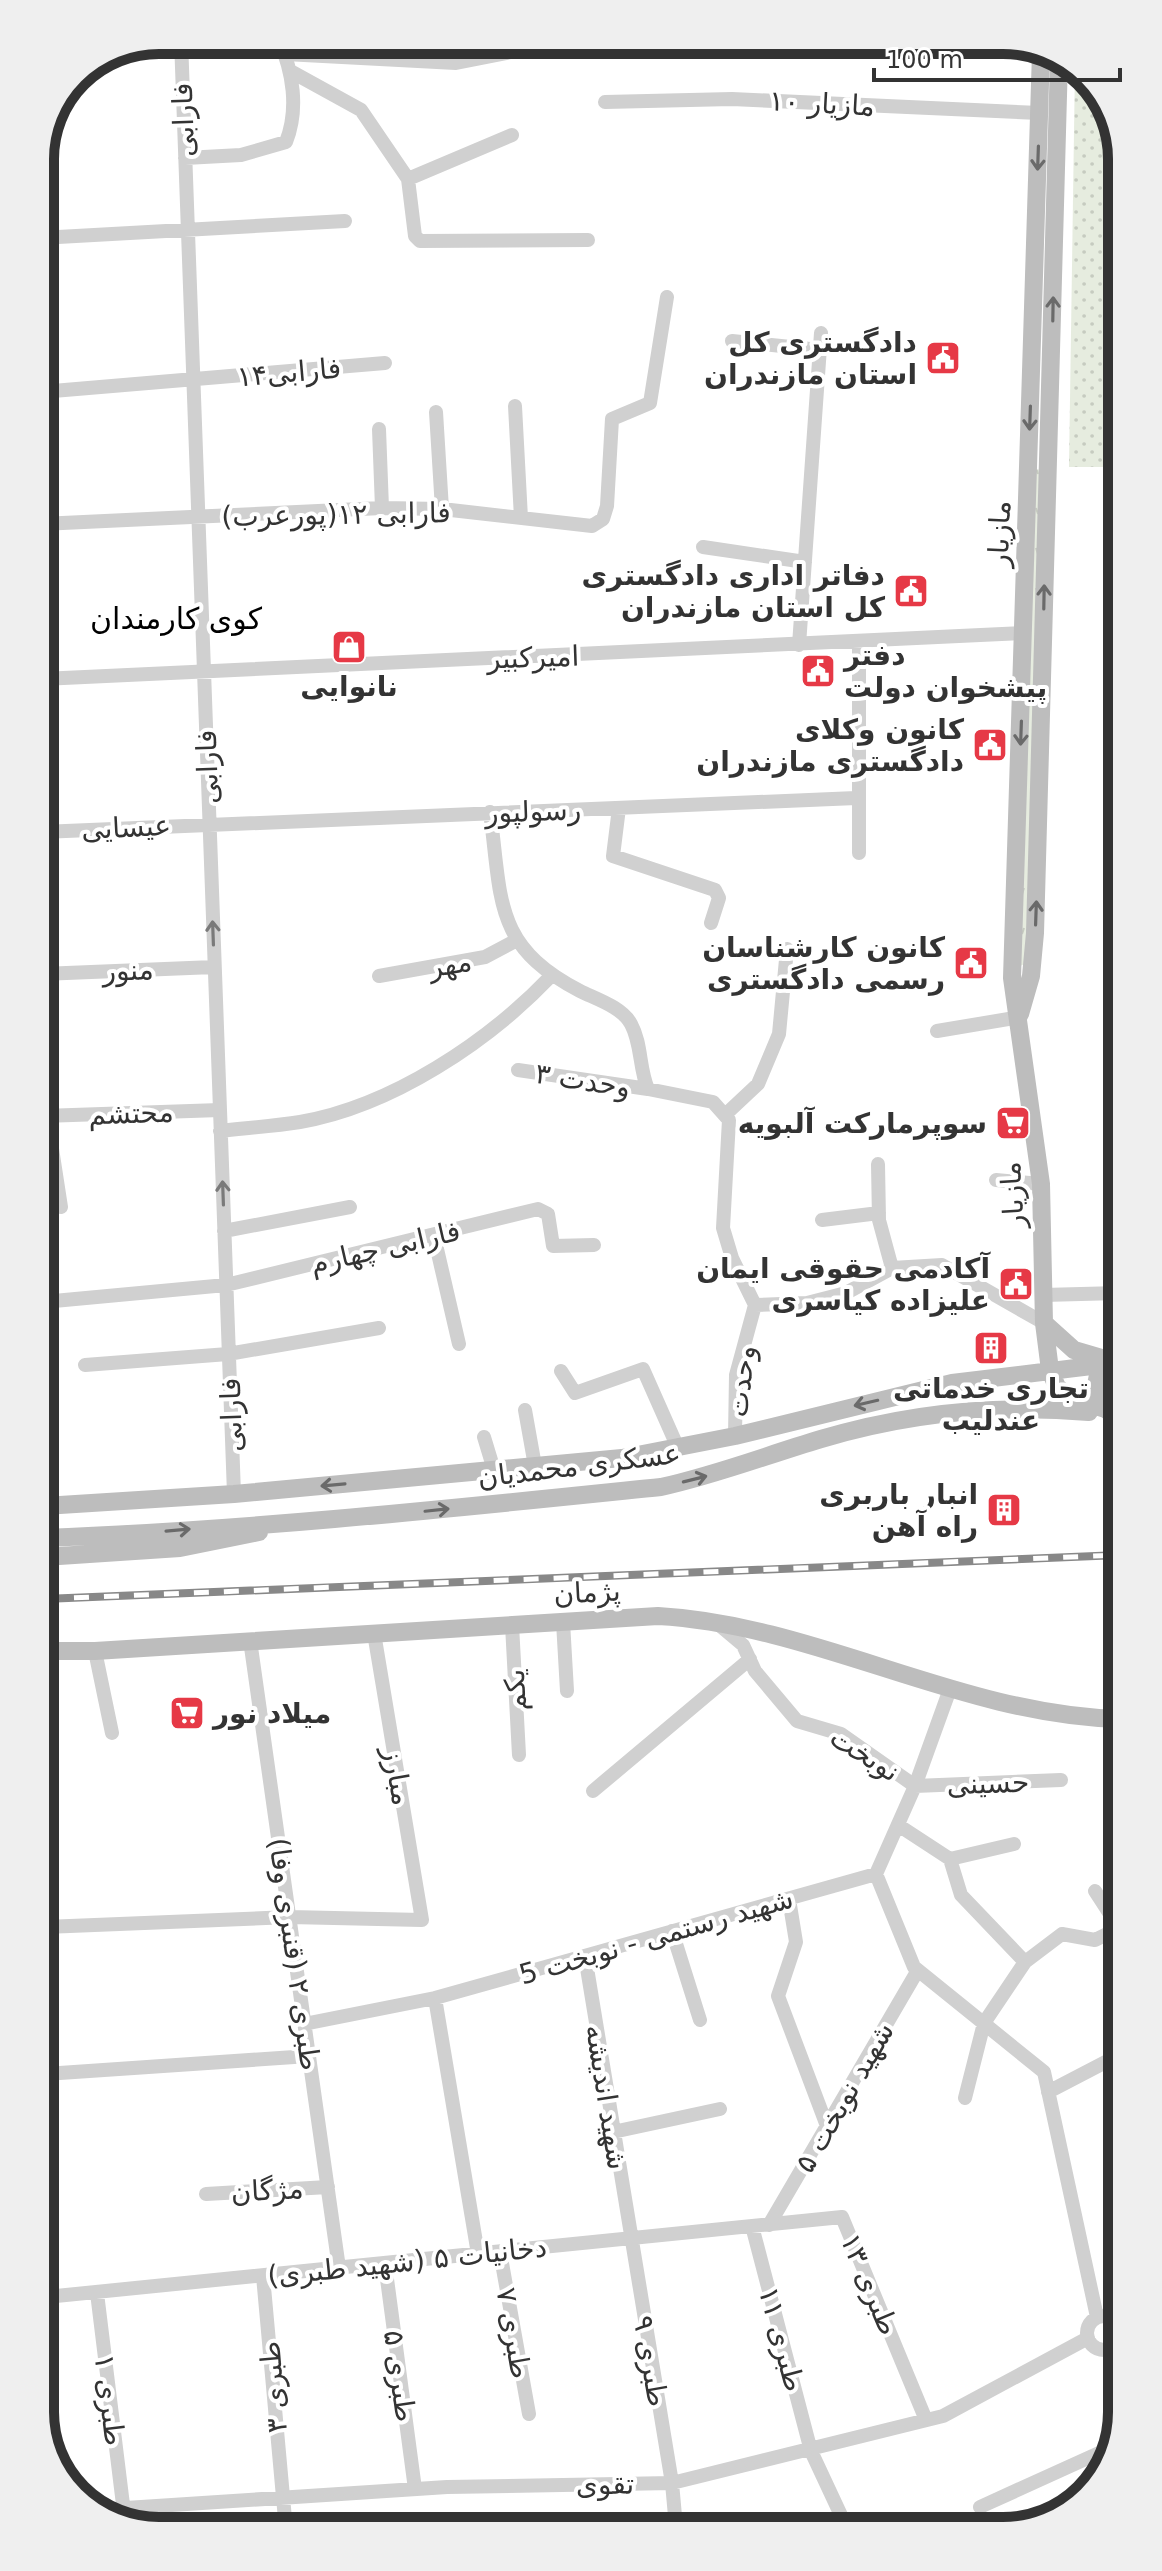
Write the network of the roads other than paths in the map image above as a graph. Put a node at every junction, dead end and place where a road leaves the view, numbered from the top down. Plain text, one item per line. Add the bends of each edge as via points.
1 (181, 54) edge
2 (285, 54) edge
3 (358, 54) edge
4 (502, 54) edge
5 (1041, 62) edge
6 (1058, 71) edge
7 (292, 72) junction
8 (605, 102) dead end
9 (1039, 113) junction
10 (512, 135) dead end
11 (185, 158) junction
12 (408, 179) junction
13 (345, 221) dead end
14 (188, 233) junction
15 (54, 238) edge
16 (588, 240) dead end
17 (667, 297) dead end
18 (821, 333) dead end
19 (732, 341) dead end
20 (820, 350) junction
21 (385, 363) dead end
22 (193, 381) junction
23 (54, 391) edge
24 (515, 406) dead end
25 (436, 412) dead end
26 (379, 429) dead end
27 (1039, 464) junction
28 (382, 508) junction
29 (442, 509) junction
30 (198, 516) junction
31 (521, 518) junction
32 (54, 523) edge
33 (703, 547) dead end
34 (805, 562) junction
35 (1024, 633) junction
36 (859, 642) junction
37 (799, 645) junction
38 (204, 670) junction
39 (54, 678) edge
40 (856, 798) junction
41 (619, 808) junction
42 (490, 812) junction
43 (209, 823) junction
44 (54, 831) edge
45 (859, 853) dead end
46 (711, 923) dead end
47 (517, 940) junction
48 (787, 949) dead end
49 (1012, 963) junction
50 (1032, 964) junction
51 (214, 967) junction
52 (54, 974) edge
53 (379, 976) dead end
54 (551, 976) junction
55 (1020, 1017) junction
56 (937, 1031) dead end
57 (518, 1070) dead end
58 (648, 1089) junction
59 (220, 1110) junction
60 (726, 1114) junction
61 (54, 1116) edge
62 (220, 1131) junction
63 (878, 1164) dead end
64 (54, 1167) edge
65 (996, 1180) dead end
66 (1041, 1184) junction
67 (61, 1207) dead end
68 (350, 1207) dead end
69 (879, 1213) junction
70 (822, 1220) dead end
71 (224, 1231) junction
72 (434, 1236) junction
73 (594, 1245) dead end
74 (892, 1268) junction
75 (226, 1285) junction
76 (1108, 1293) edge
77 (1043, 1295) junction
78 (54, 1301) edge
79 (755, 1305) junction
80 (1044, 1323) junction
81 (379, 1328) dead end
82 (459, 1344) dead end
83 (228, 1354) junction
84 (1108, 1359) edge
85 (1108, 1362) edge
86 (85, 1365) dead end
87 (1108, 1368) edge
88 (1050, 1370) junction
89 (561, 1371) dead end
90 (1108, 1408) edge
91 (525, 1410) dead end
92 (1108, 1412) edge
93 (1108, 1413) edge
94 (735, 1436) junction
95 (484, 1437) dead end
96 (678, 1448) junction
97 (535, 1466) junction
98 (494, 1470) junction
99 (234, 1494) junction
100 (54, 1505) edge
101 (295, 1522) junction
102 (234, 1525) junction
103 (134, 1534) junction
104 (54, 1538) edge
105 (54, 1547) edge
106 (54, 1557) edge
107 (711, 1619) junction
108 (563, 1622) junction
109 (512, 1625) junction
110 (374, 1633) junction
111 (250, 1640) junction
112 (54, 1651) edge
113 (88, 1651) junction
114 (750, 1659) junction
115 (54, 1663) edge
116 (950, 1689) junction
117 (567, 1691) dead end
118 (1108, 1718) edge
119 (112, 1733) dead end
120 (519, 1755) dead end
121 (1061, 1780) dead end
122 (915, 1786) junction
123 (593, 1791) dead end
124 (898, 1825) junction
125 (1014, 1844) dead end
126 (950, 1859) junction
127 (876, 1874) junction
128 (1095, 1891) dead end
129 (789, 1899) junction
130 (1108, 1910) edge
131 (290, 1917) junction
132 (54, 1927) edge
133 (672, 1931) junction
134 (1108, 1933) edge
135 (585, 1956) junction
136 (1025, 1962) junction
137 (918, 1970) junction
138 (435, 1998) junction
139 (700, 2020) dead end
140 (984, 2023) junction
141 (304, 2024) junction
142 (309, 2056) junction
143 (1108, 2061) edge
144 (54, 2073) edge
145 (1048, 2092) junction
146 (965, 2098) dead end
147 (720, 2109) dead end
148 (827, 2126) junction
149 (613, 2132) junction
150 (328, 2187) junction
151 (206, 2194) dead end
152 (769, 2225) junction
153 (752, 2226) junction
154 (630, 2239) junction
155 (500, 2252) junction
156 (478, 2254) junction
157 (385, 2264) junction
158 (339, 2268) junction
159 (263, 2276) junction
160 (97, 2293) junction
161 (54, 2296) edge
162 (1097, 2317) junction
163 (1108, 2318) edge
164 (1088, 2338) junction
165 (1108, 2349) edge
166 (529, 2414) dead end
167 (926, 2420) junction
168 (811, 2451) junction
169 (1099, 2453) edge
170 (672, 2483) junction
171 (415, 2489) junction
172 (283, 2498) junction
173 (980, 2507) dead end
174 (124, 2510) edge
175 (133, 2513) edge
176 (285, 2517) edge
177 (675, 2517) edge
178 (842, 2517) edge

1 - 11 street, فارابی
2 - 7 street
3 - 4 street via 456,63
5 - 9 main road, مازیار
27 -> 6 main road, مازیار
7 - 11 street via 286,142 241,155
7 - 12 street via 361,110
8 - 9 street, مازیار ١٠ via 732,99
9 -> 27 main road, مازیار
10 - 12 street
11 - 14 street, فارابی
12 - 16 street via 420,241
13 - 14 street
14 - 15 street
14 - 22 street, فارابی
17 - 31 street, فارابی ۱۲(پورعرب) via 650,403 616,415 610,425 603,519 592,526
18 - 20 street
19 - 20 street
20 - 34 street
21 - 22 street, فارابی۱۴‌
22 - 23 street, فارابی۱۴‌
22 - 30 street, فارابی
24 - 31 street
25 - 29 street
26 - 28 street
27 - 35 main road, مازیار
50 -> 27 main road, مازیار
28 - 29 street, فارابی ۱۲(پورعرب)
28 - 30 street, فارابی ۱۲(پورعرب)
29 - 31 street, فارابی ۱۲(پورعرب)
30 - 32 street, فارابی ۱۲(پورعرب)
30 - 38 street, فارابی
33 - 34 street
34 - 37 street
35 - 36 street, امیرکبیر
35 -> 49 main road, مازیار
36 - 37 street, امیرکبیر
36 - 40 street
37 - 38 street, امیرکبیر
38 - 39 street, امیرکبیر
38 - 43 street, فارابی
40 - 41 street, رسولپور
40 - 45 street
41 - 42 street, رسولپور
41 - 46 street via 613,856 715,890 719,898
42 - 43 street, رسولپور
42 - 47 street via 504,918
43 - 44 street, عیسایی
51 -> 43 street, فارابی
47 - 53 street, مهر via 485,957
47 - 54 street
48 - 60 street via 779,1034 758,1084
49 - 50 main road via 1022,971
49 - 55 main road, مازیار
50 - 55 main road, مازیار
51 - 52 street, منور
51 - 59 street, فارابی
54 - 58 street via 620,1012 631,1024
54 - 62 street via 518,1010 451,1060 377,1098 303,1122
55 - 56 street
55 - 66 main road, مازیار
57 - 58 street, وحدت ۳
58 - 60 street, وحدت ۳ via 713,1102
59 - 61 street, محتشم
59 - 62 street, فارابی
60 - 79 street via 731,1132 723,1228
71 -> 62 street, فارابی
63 - 69 street
64 - 67 street
65 - 66 street
66 - 77 main road, مازیار
68 - 71 street
69 - 70 street
69 - 74 street
71 - 75 street, فارابی
72 - 73 street, فارابی چهارم via 544,1209 553,1246
72 - 75 street, فارابی چهارم
72 - 82 street
74 - 79 street, وحدت via 846,1293 778,1307
74 - 80 street, وحدت via 942,1265
75 - 78 street, فارابی چهارم
75 - 83 street, فارابی
76 - 77 street
77 - 80 main road, مازیار
79 - 94 street, وحدت via 736,1375
80 - 84 main road via 1074,1350
80 - 88 main road, مازیار
81 - 83 street
83 - 86 street
83 - 99 street, فارابی
85 - 88 main road, عسکری محمدیان
87 - 90 main road via 1095,1384
88 - 92 main road via 1057,1387 1071,1398
88 -> 94 main road, عسکری محمدیان via 952,1383
89 - 96 street via 575,1393 643,1369
91 - 97 street
101 -> 93 main road, عسکری محمدیان via 661,1487 823,1439 965,1411 1034,1407
94 - 96 main road, عسکری محمدیان
95 - 98 street
96 - 97 main road, عسکری محمدیان
97 - 98 main road, عسکری محمدیان
98 -> 99 main road, عسکری محمدیان
99 - 100 main road, عسکری محمدیان
99 - 102 main road
101 - 102 main road, عسکری محمدیان
101 - 106 main road via 180,1548
103 -> 102 main road, عسکری محمدیان
103 - 104 main road, عسکری محمدیان
103 - 105 main road via 105,1544
107 - 108 main road, پژمان via 658,1616
107 - 114 street, نوبخت via 743,1645
107 - 116 main road, پژمان
108 - 109 main road, پژمان
108 - 117 street
109 - 110 main road, پژمان
109 - 120 street, یکم
110 - 111 main road, پژمان
110 - 131 street, مبارز via 422,1920
111 - 113 main road, پژمان
111 - 131 street, طبری ۲ (قنبری وفا)
112 - 113 main road, پژمان
113 - 115 main road
113 - 119 street
114 - 122 street, نوبخت via 797,1721 841,1734
114 - 123 street
116 - 118 main road, پژمان via 1037,1711
116 - 122 street
121 - 122 street, حسینی
122 - 124 street
124 - 126 street
124 - 127 street
125 - 126 street
126 - 136 street via 961,1895
127 - 129 street, شهید رستمی - نوبخت 5
127 - 137 street
128 - 130 street
129 - 133 street, شهید رستمی - نوبخت 5
129 - 148 street via 796,1942 778,1996
131 - 132 street
131 - 141 street, طبری ۲ (قنبری وفا)
133 - 135 street, شهید رستمی - نوبخت 5
133 - 139 street
134 - 136 street via 1095,1940 1062,1934
135 - 138 street, شهید رستمی - نوبخت 5
135 - 149 street, شهید اندیشه
136 - 140 street
137 - 140 street
137 - 148 street, شهید نوبخت ۵
138 - 141 street, شهید رستمی - نوبخت 5
138 - 156 street
140 - 145 street via 1044,2072
140 - 146 street
141 - 142 street, طبری ۲ (قنبری وفا)
142 - 144 street
142 - 150 street, طبری ۲ (قنبری وفا)
143 - 145 street
145 - 162 street
147 - 149 street
148 - 152 street, شهید نوبخت ۵
149 - 154 street, شهید اندیشه
150 - 151 street, مژگان
150 - 158 street, طبری ۲ (قنبری وفا)
152 - 153 street, دخانیات ۵ (شهید طبری)
152 - 167 street, طبری ۱۳ via 842,2217
153 - 154 street, دخانیات ۵ (شهید طبری)
153 - 168 street, طبری ۱۱
154 - 155 street, دخانیات ۵ (شهید طبری)
154 - 170 street, طبری ۹
155 - 156 street, دخانیات ۵ (شهید طبری)
155 - 166 street, طبری ۷
156 - 157 street, دخانیات ۵ (شهید طبری)
157 - 158 street, دخانیات ۵ (شهید طبری)
157 - 171 street, طبری ۵
158 - 159 street, دخانیات ۵ (شهید طبری)
159 - 160 street, دخانیات ۵ (شهید طبری)
159 - 172 street, طبری ۳
160 - 161 street, دخانیات ۵ (شهید طبری)
160 - 174 street, طبری ۱
162 - 163 street
162 - 164 street via 1087,2330
164 - 165 street
164 - 167 street, تقوی via 943,2416
167 - 168 street, تقوی
168 - 170 street, تقوی
168 - 178 street, طبری ۱۱
169 - 173 street
170 - 171 street, تقوی
170 - 177 street, طبری ۹
171 - 172 street, تقوی
172 - 175 street, تقوی
172 - 176 street, طبری ۳

